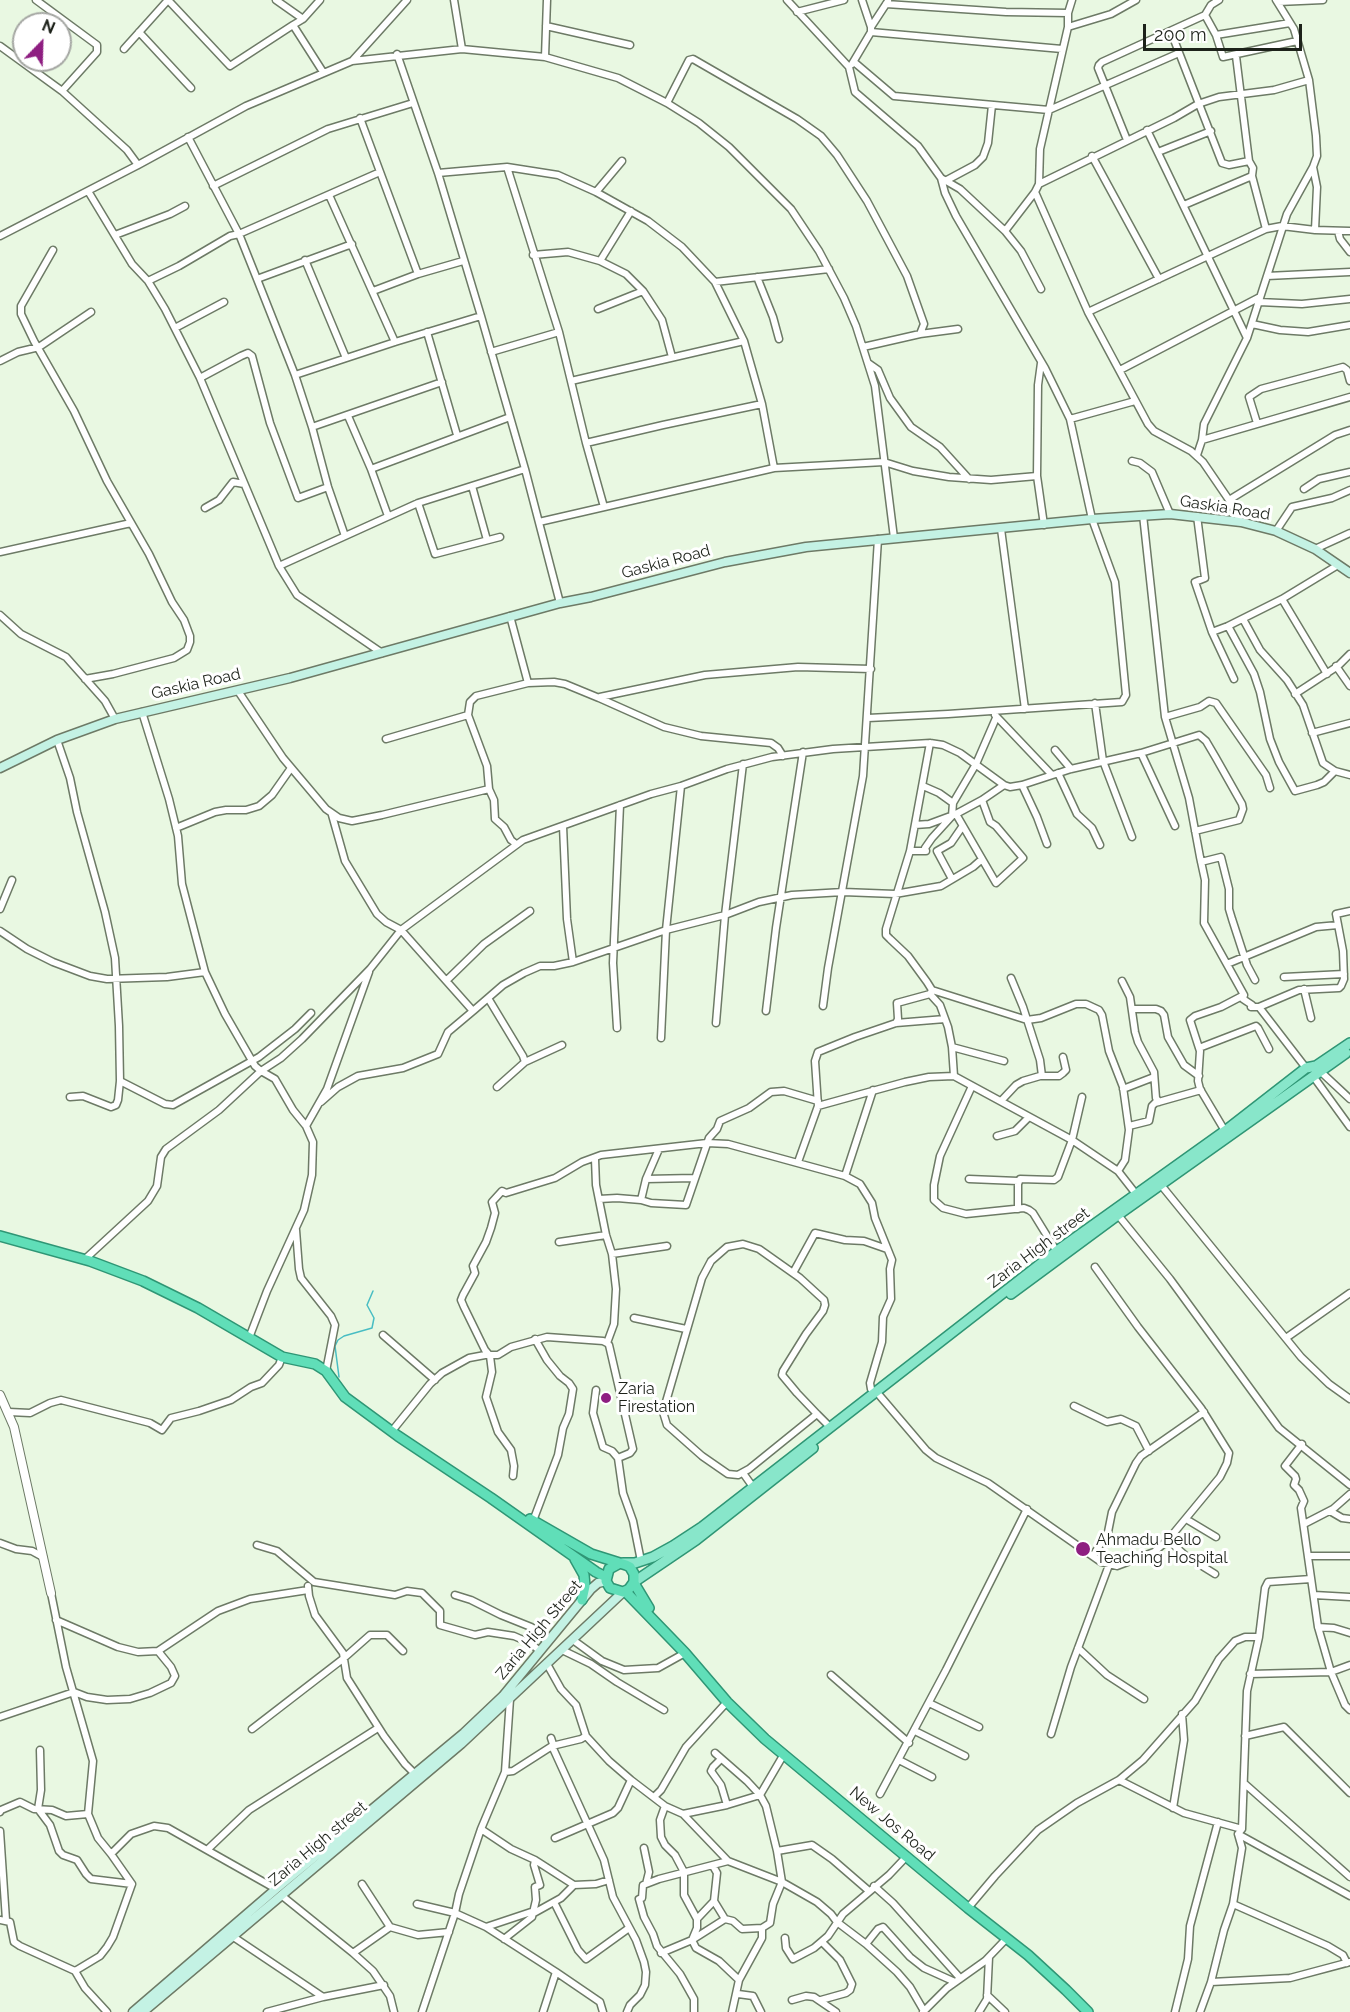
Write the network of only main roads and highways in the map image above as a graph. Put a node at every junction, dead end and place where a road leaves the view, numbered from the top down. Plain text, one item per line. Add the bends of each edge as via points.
1 (1350, 573) edge
2 (0, 768) edge
3 (1350, 1043) edge
4 (1350, 1050) edge
5 (0, 1236) edge
6 (1059, 1254) junction
7 (877, 1395) junction
8 (756, 1489) junction
9 (491, 1498) junction
10 (567, 1551) junction
11 (621, 1563) junction
12 (606, 1579) junction
13 (634, 1583) junction
14 (624, 1592) junction
15 (582, 1600) junction
16 (685, 1653) junction
17 (510, 1698) joint
18 (497, 1702) joint
19 (279, 1892) junction
20 (134, 2012) edge
21 (143, 2012) edge
22 (1088, 2012) edge

1 - 2 main road, Gaskia Road via 1315,549 1276,531 1241,522 1170,514 806,547 560,603 382,653 115,719 57,740
3 - 6 main road, Zaria High street via 1316,1066 1306,1068
4 - 6 main road, Zaria High street
5 - 9 highway via 114,1270 171,1294 282,1357 315,1364 326,1371 345,1397
6 - 7 main road, Zaria High street
7 - 8 main road, Zaria High street
7 - 8 main road, Zaria High street via 830,1427
8 - 11 main road via 673,1546 641,1561
8 - 13 main road via 696,1540
9 - 10 highway
9 - 11 highway via 591,1554
10 - 12 highway
10 - 15 highway via 584,1575
11 - 12 highway via 612,1566
11 - 13 highway via 633,1570
12 - 14 highway via 610,1588
12 - 15 main road, Zaria High Street
13 - 14 highway
13 - 16 highway, New Jos Road
14 - 16 highway, New Jos Road
14 - 17 main road, Zaria High Street
15 - 18 main road, Zaria High Street
16 - 22 highway, New Jos Road via 728,1702 784,1754 1048,1972
17 - 19 main road, Zaria High street via 460,1744
18 - 19 main road, Zaria High street
19 - 20 main road, Zaria High street
19 - 21 main road, Zaria High street

